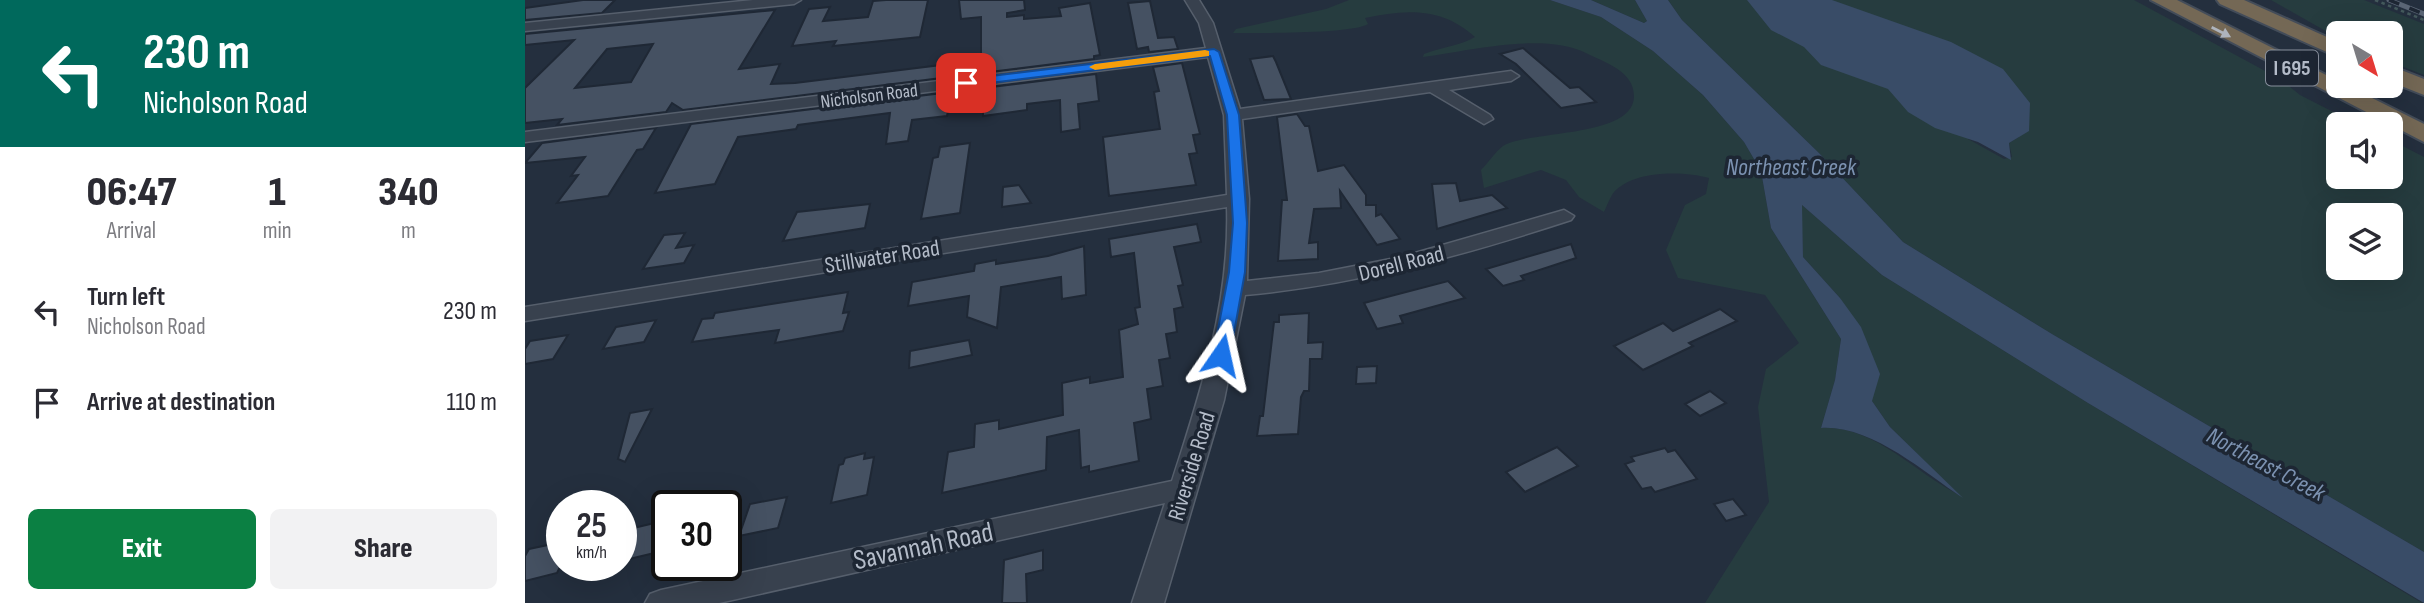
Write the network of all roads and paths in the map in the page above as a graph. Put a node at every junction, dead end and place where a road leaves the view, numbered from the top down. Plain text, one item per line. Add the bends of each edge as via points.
1 (795, 0) edge
2 (1192, 0) edge
3 (2161, 0) edge
4 (2227, 0) edge
5 (2375, 0) edge
6 (2424, 20) edge
7 (525, 27) edge
8 (2326, 45) edge
9 (1214, 52) junction
10 (1511, 76) dead end
11 (2403, 78) edge
12 (1433, 86) junction
13 (2424, 88) edge
14 (1233, 115) junction
15 (1484, 119) dead end
16 (2424, 134) edge
17 (525, 137) edge
18 (1239, 200) junction
19 (1564, 216) dead end
20 (1234, 289) junction
21 (525, 313) edge
22 (1186, 488) junction
23 (661, 603) edge
24 (1148, 603) edge

1 - 7 street
2 - 9 street, Riverside Road via 1206,23
3 -> 16 highway, I 695
4 - 8 highway, I 695
5 - 6 path
9 - 14 street, Riverside Road
9 - 17 street, Nicholson Road
10 - 12 street
11 - 13 highway
12 - 14 street
12 - 15 street
14 - 18 street, Riverside Road
18 - 20 street, Riverside Road
18 - 21 street, Stillwater Road
19 - 20 street, Dorell Road via 1385,269
20 - 22 street, Riverside Road via 1211,400
22 - 23 street, Savannah Road
22 - 24 street, Riverside Road

